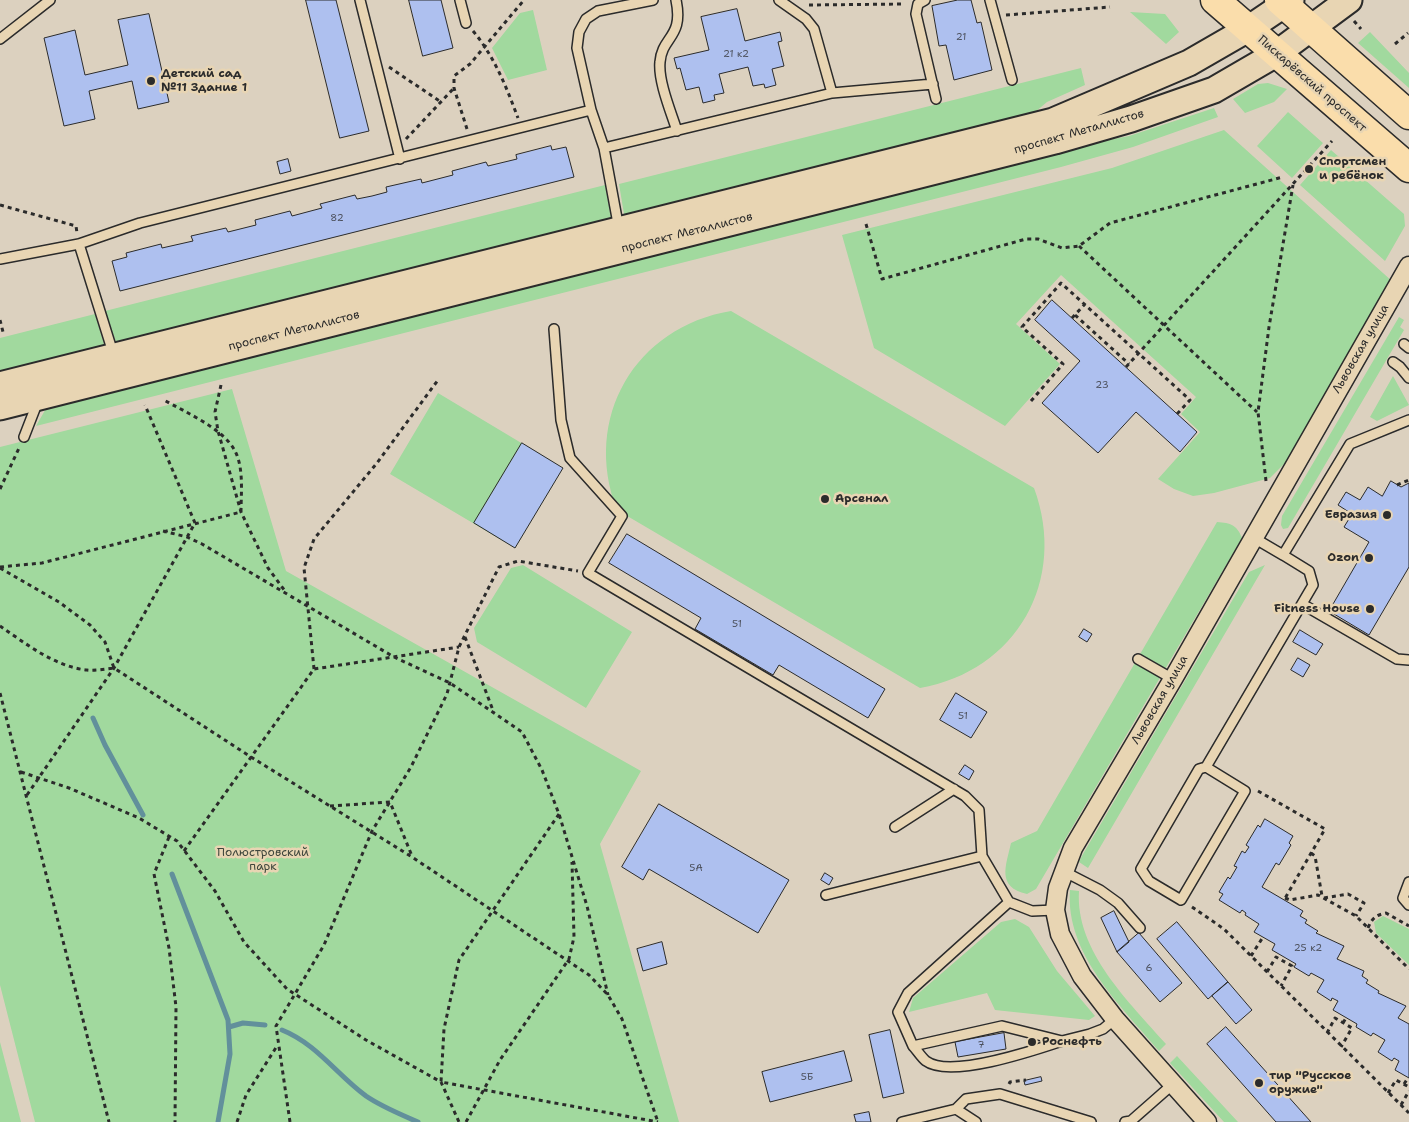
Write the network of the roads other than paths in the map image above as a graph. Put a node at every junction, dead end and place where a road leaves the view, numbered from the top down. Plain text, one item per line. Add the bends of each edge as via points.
1 (50, 0) edge
2 (360, 0) edge
3 (460, 0) edge
4 (653, 0) edge
5 (676, 0) edge
6 (779, 0) edge
7 (990, 0) edge
8 (1215, 0) edge
9 (1349, 0) edge
10 (1285, 1) edge
11 (921, 2) edge
12 (466, 23) road end
13 (1311, 28) junction
14 (1248, 29) junction
15 (0, 39) edge
16 (1276, 54) junction
17 (1012, 80) dead end
18 (933, 84) junction
19 (832, 93) junction
20 (936, 99) dead end
21 (591, 110) junction
22 (1409, 115) edge
23 (677, 131) junction
24 (604, 148) junction
25 (400, 159) junction
26 (1409, 168) edge
27 (621, 240) junction
28 (79, 244) junction
29 (0, 259) edge
30 (1409, 266) edge
31 (554, 329) dead end
32 (1393, 362) dead end
33 (117, 367) junction
34 (1409, 378) edge
35 (0, 385) edge
36 (40, 396) junction
37 (0, 407) edge
38 (1409, 420) edge
39 (24, 437) road end
40 (1254, 538) junction
41 (1283, 555) junction
42 (1302, 604) junction
43 (1138, 659) dead end
44 (1409, 660) edge
45 (1173, 679) junction
46 (1206, 767) junction
47 (954, 789) junction
48 (895, 827) dead end
49 (982, 856) junction
50 (1063, 871) junction
51 (1409, 882) edge
52 (826, 895) dead end
53 (1009, 902) junction
54 (1409, 905) edge
55 (1054, 910) junction
56 (1140, 928) dead end
57 (1115, 1019) junction
58 (1062, 1041) junction
59 (913, 1046) junction
60 (1173, 1084) junction
61 (956, 1109) junction
62 (902, 1122) edge
63 (976, 1122) edge
64 (1091, 1122) edge
65 (1129, 1122) edge
66 (1207, 1122) edge

1 - 15 lane
2 - 25 lane
3 - 12 lane
4 - 21 lane via 598,11 586,18 579,32 577,48
5 - 23 lane via 678,26 660,60 660,72
6 - 19 lane via 806,19 814,29
7 - 17 lane
8 - 14 main road, Пискарёвский проспект
9 - 13 street, проспект Металлистов
10 - 13 main road
10 - 14 street, проспект Металлистов
11 - 18 lane via 916,14
13 - 16 street, проспект Металлистов
13 - 22 main road
14 - 16 main road, Пискарёвский проспект
14 - 27 street, проспект Металлистов via 1189,63 1052,121
16 - 26 main road, Пискарёвский проспект
16 - 27 street, проспект Металлистов via 1214,90 1131,120 1055,141
18 - 19 lane
18 - 20 lane
19 - 23 lane
21 - 24 lane
21 - 25 lane
23 - 24 lane
24 - 27 lane
25 - 28 lane via 140,223
27 - 33 street, проспект Металлистов
28 - 29 lane
28 - 33 lane
30 - 40 street, Львовская улица
31 - 47 lane via 561,420 570,458 622,516 588,573
32 - 34 lane
33 - 35 street, проспект Металлистов
33 - 36 street, проспект Металлистов
36 - 37 street, проспект Металлистов
36 - 39 lane
38 - 41 lane via 1350,444
40 - 41 lane
40 - 45 street, Львовская улица
41 - 42 lane via 1308,571 1313,586
42 - 44 lane via 1397,659
42 - 46 lane
43 - 45 lane
45 - 50 street, Львовская улица via 1073,848
46 - 46 lane via 1199,769 1141,869 1149,881 1181,900 1245,791
47 - 48 lane
47 - 49 lane via 979,810
49 - 52 lane
49 - 53 lane
50 - 55 street, Львовская улица
50 - 56 lane via 1118,903
51 - 54 lane via 1403,898
53 - 55 lane via 1032,911
53 - 59 lane via 908,993 898,1012
55 - 57 street, Львовская улица via 1070,957
57 - 58 lane via 1103,1029
57 - 60 street, Львовская улица
58 - 59 lane via 1002,1026
58 - 59 lane via 1009,1058 951,1068 927,1062
60 - 65 lane
60 - 66 street, Львовская улица
61 - 62 lane
61 - 63 lane
61 - 64 lane via 966,1099 1000,1094

